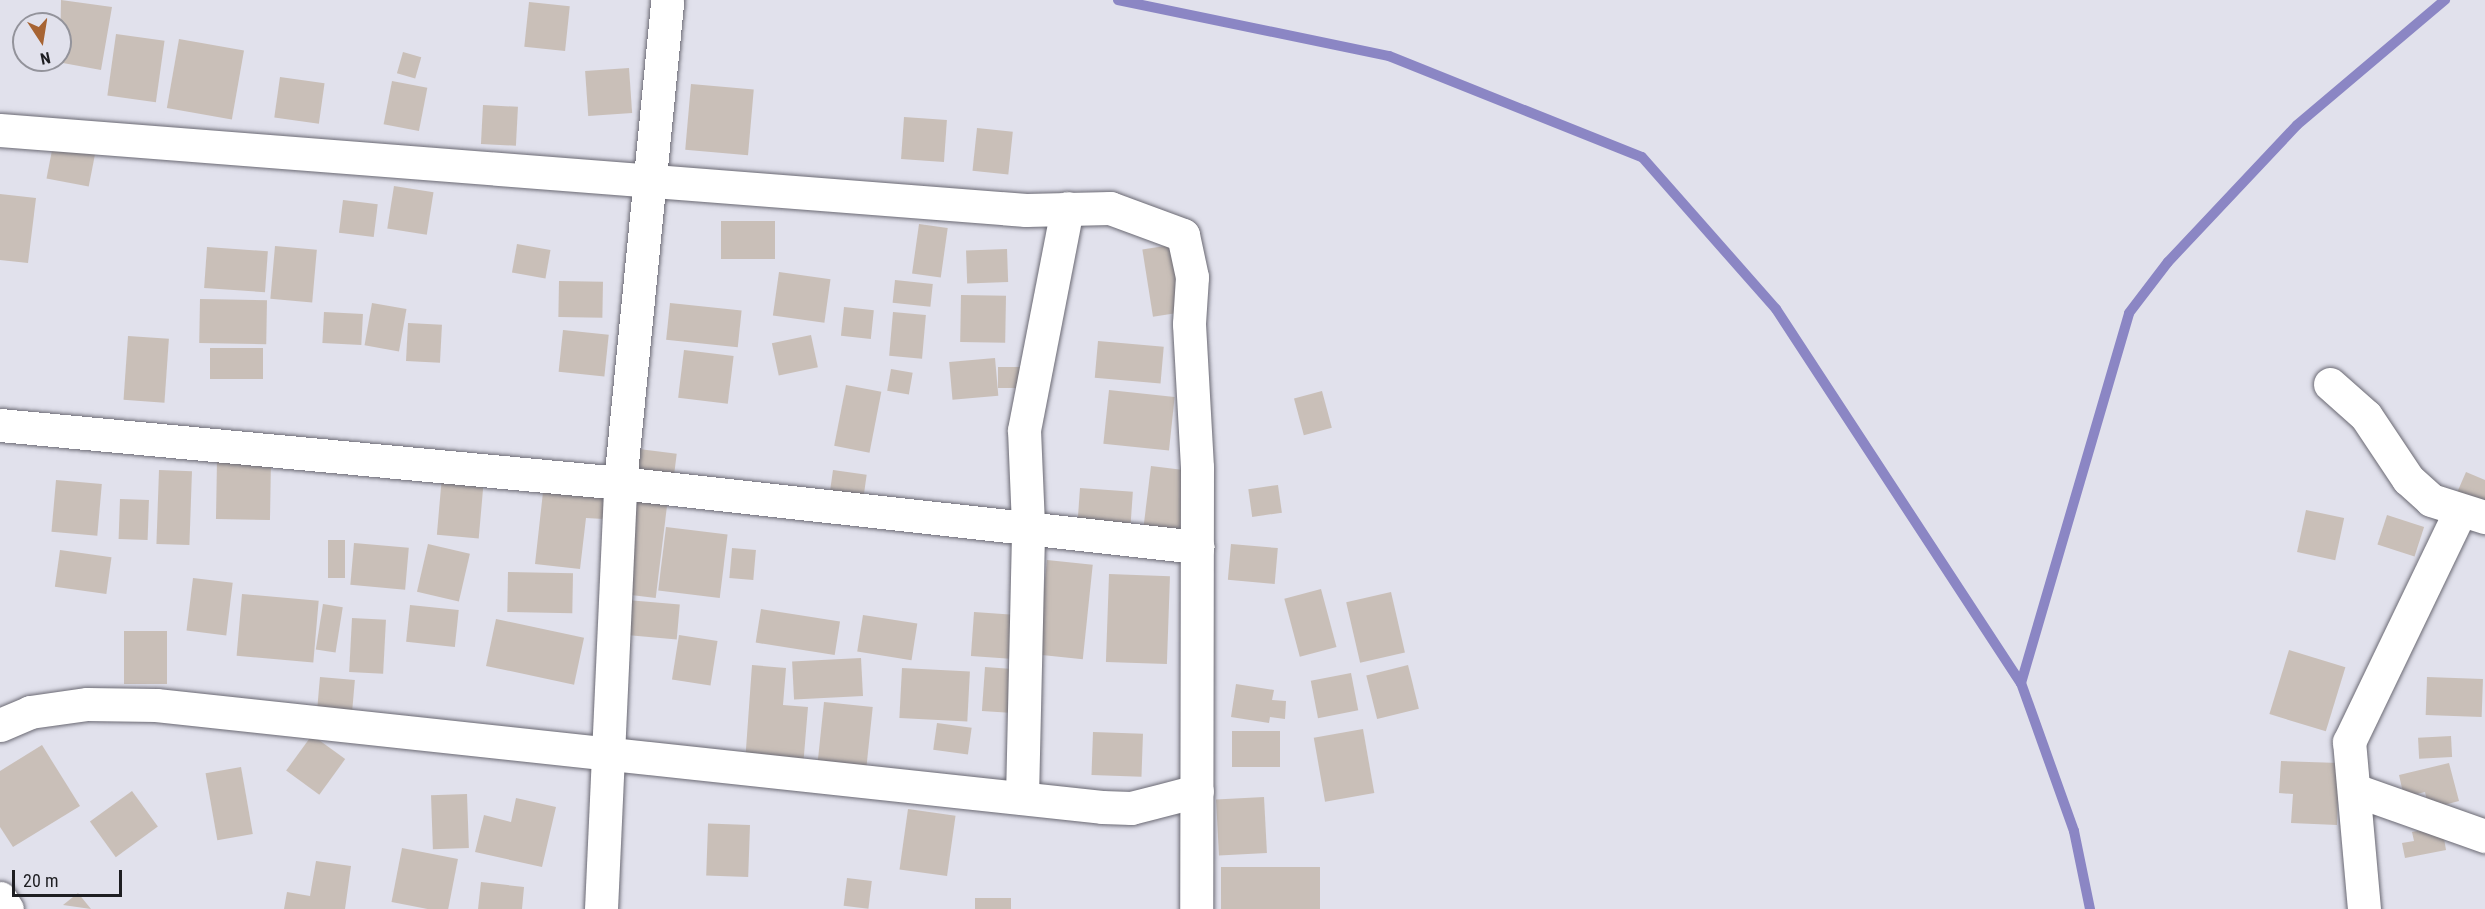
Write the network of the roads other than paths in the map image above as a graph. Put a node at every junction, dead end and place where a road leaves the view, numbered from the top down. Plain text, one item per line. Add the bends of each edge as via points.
1 (667, 0) edge
2 (0, 130) edge
3 (649, 180) junction
4 (1067, 208) junction
5 (2330, 384) dead end
6 (0, 424) edge
7 (620, 483) junction
8 (2473, 514) edge
9 (1028, 525) junction
10 (1197, 547) junction
11 (0, 725) edge
12 (608, 754) junction
13 (2355, 790) junction
14 (1197, 791) junction
15 (1022, 798) junction
16 (2485, 836) edge
17 (0, 898) edge
18 (7, 909) edge
19 (601, 909) edge
20 (1196, 909) edge
21 (2364, 909) edge

1 - 3 street
2 - 3 street
3 - 4 street via 1026,210
3 - 7 street
4 - 9 street via 1024,430
4 - 10 street via 1110,207 1183,235 1192,277
5 - 8 street via 2366,416 2408,479 2431,500
6 - 7 street
7 - 9 street
7 - 12 street
8 - 13 street via 2359,712 2349,742
9 - 10 street
9 - 15 street
10 - 14 street
11 - 12 street via 30,712 87,704 156,705
12 - 15 street
12 - 19 street
13 - 16 street
13 - 21 street
14 - 15 street via 1131,808
14 - 20 street
17 - 18 street

